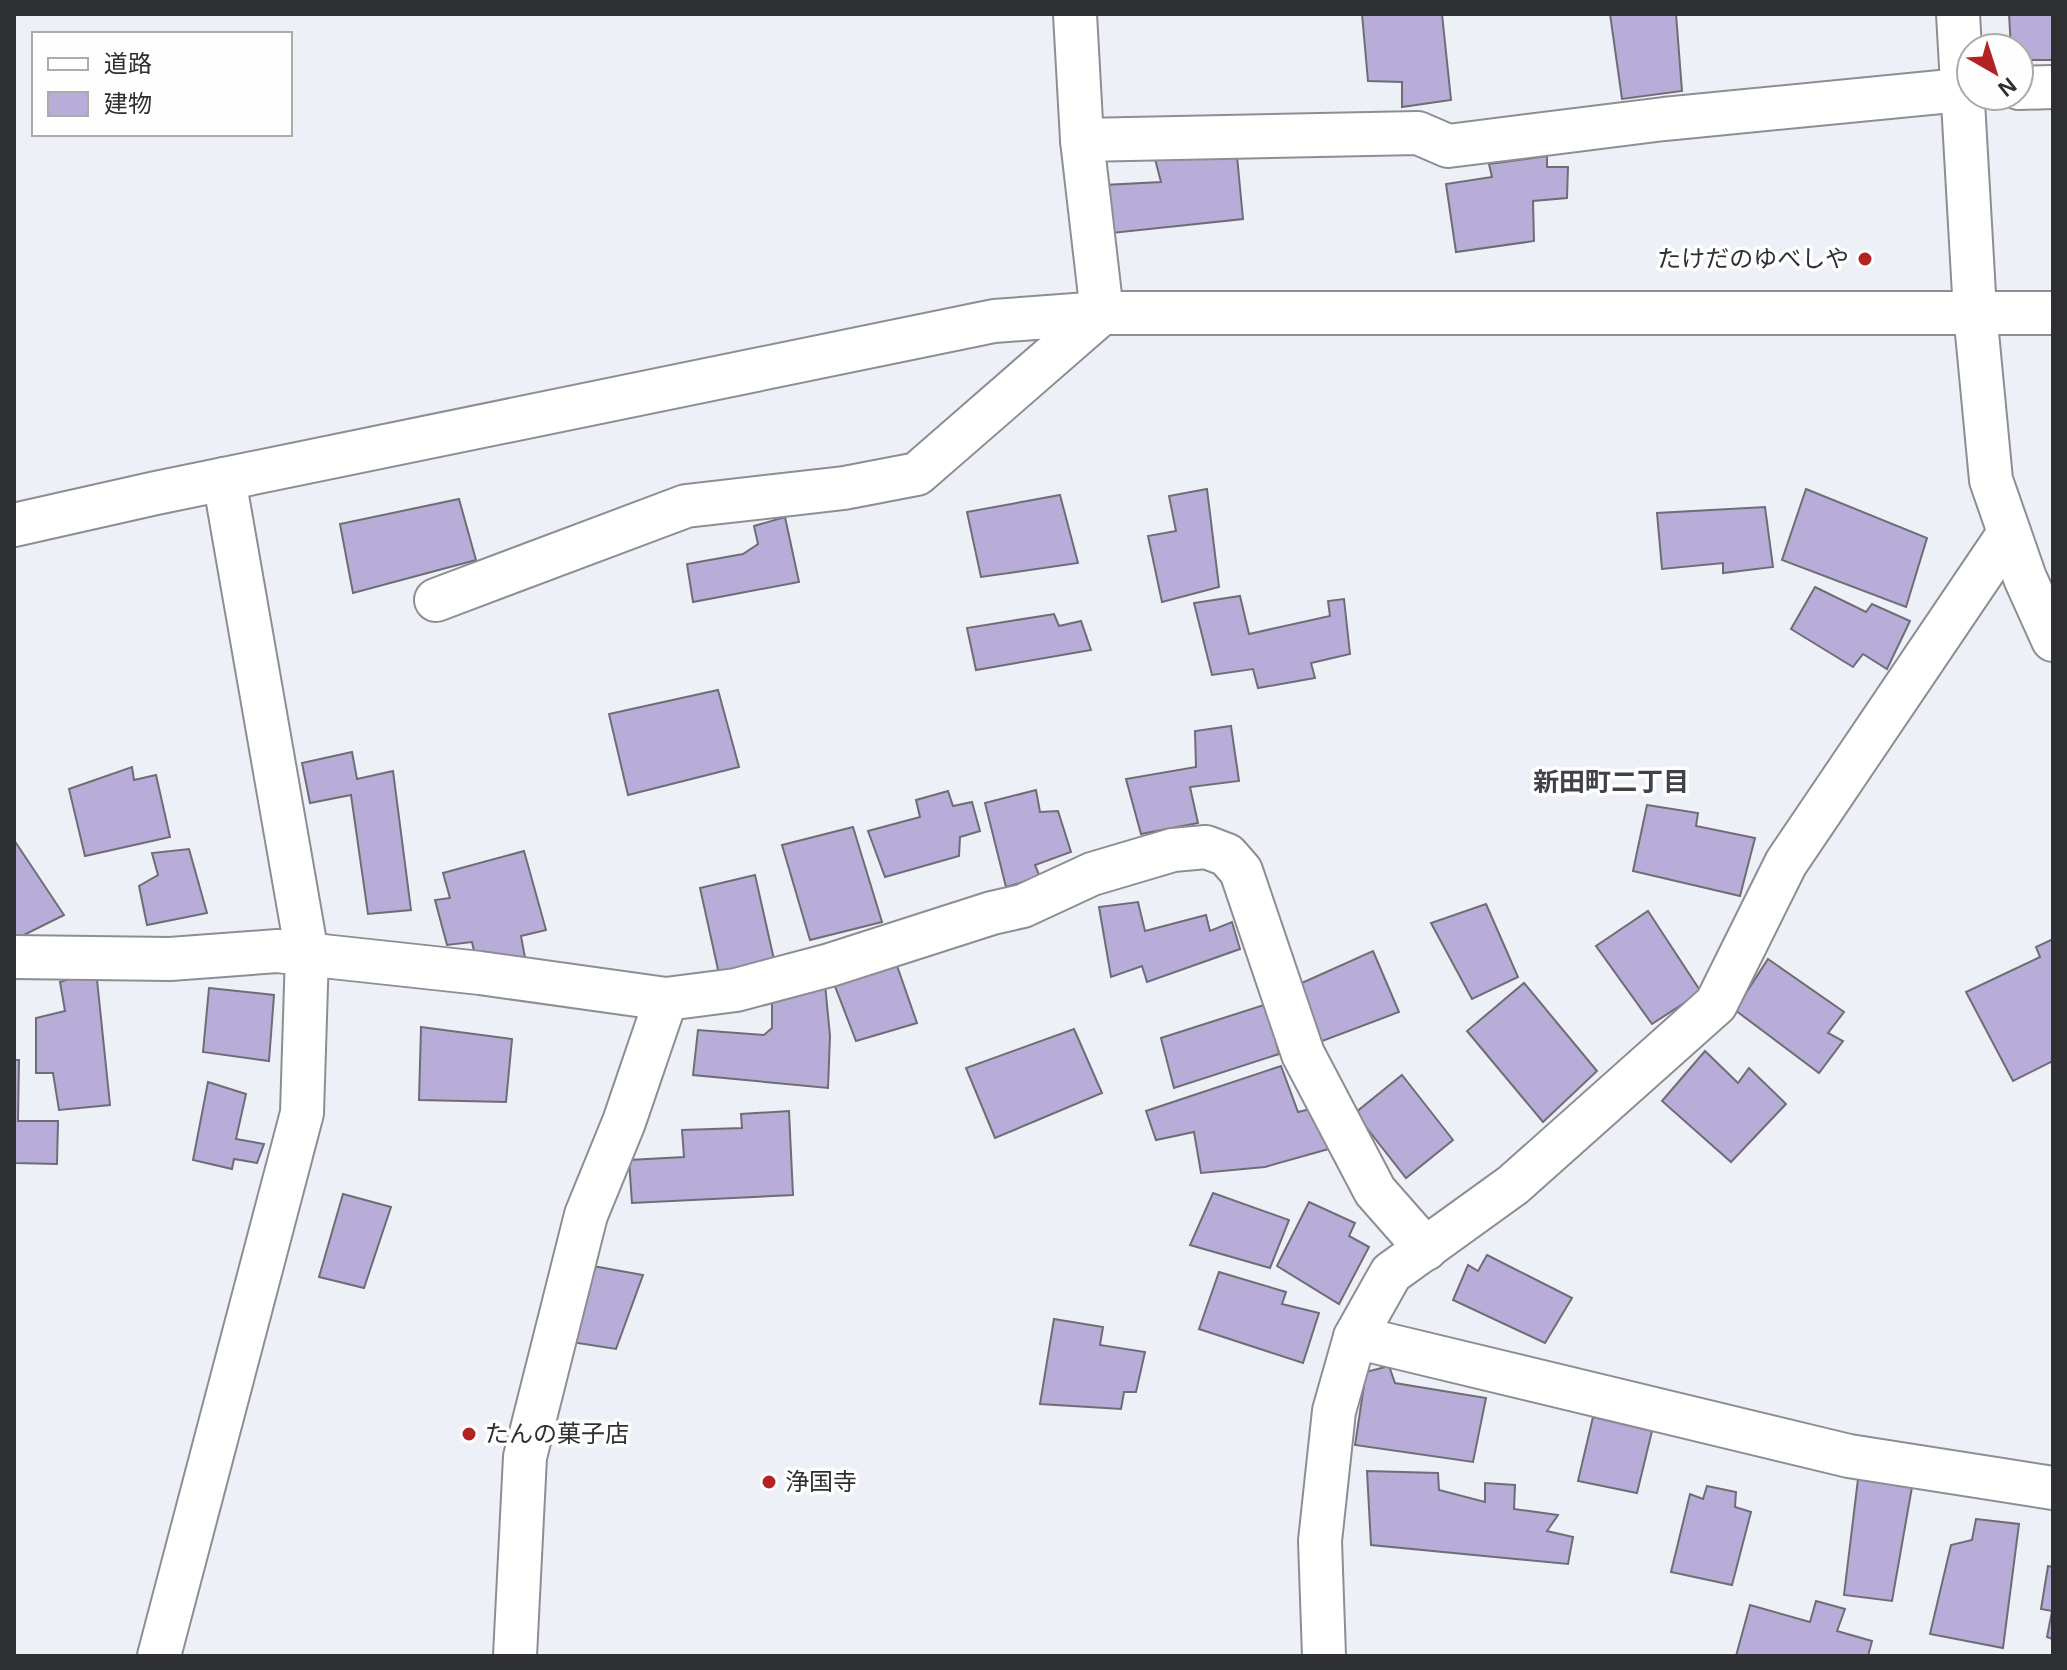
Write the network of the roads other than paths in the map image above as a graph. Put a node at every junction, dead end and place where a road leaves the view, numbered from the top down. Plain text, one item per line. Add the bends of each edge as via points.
1 (1075, 14) edge
2 (1955, 90) edge
3 (1968, 112) edge
4 (1082, 140) junction
5 (1975, 312) junction
6 (1102, 313) junction
7 (2053, 313) edge
8 (224, 479) junction
9 (14, 525) edge
10 (2009, 533) junction
11 (436, 600) dead end
12 (2053, 640) edge
13 (307, 954) junction
14 (14, 957) edge
15 (666, 999) junction
16 (1426, 1249) junction
17 (1355, 1337) junction
18 (2053, 1488) edge
19 (159, 1656) edge
20 (515, 1656) edge
21 (1324, 1656) edge

1 - 4 street
2 - 4 street via 1448,146 1418,133
3 - 5 street
4 - 6 street
5 - 6 street
5 - 7 street
5 - 10 street via 1991,480
6 - 8 street via 994,321
6 - 11 street via 917,474 686,506
8 - 9 street
8 - 13 street
10 - 12 street
10 - 16 street via 1786,863 1716,1004 1513,1185
13 - 14 street
13 - 15 street
13 - 19 street via 302,1113
15 - 16 street via 736,990 830,965 1023,906 1092,874 1173,850 1206,847 1227,855 1241,871 1303,1054 1375,1191
15 - 20 street via 586,1215 525,1457
16 - 17 street via 1391,1273
17 - 18 street via 1849,1456
17 - 21 street via 1334,1411 1322,1526

